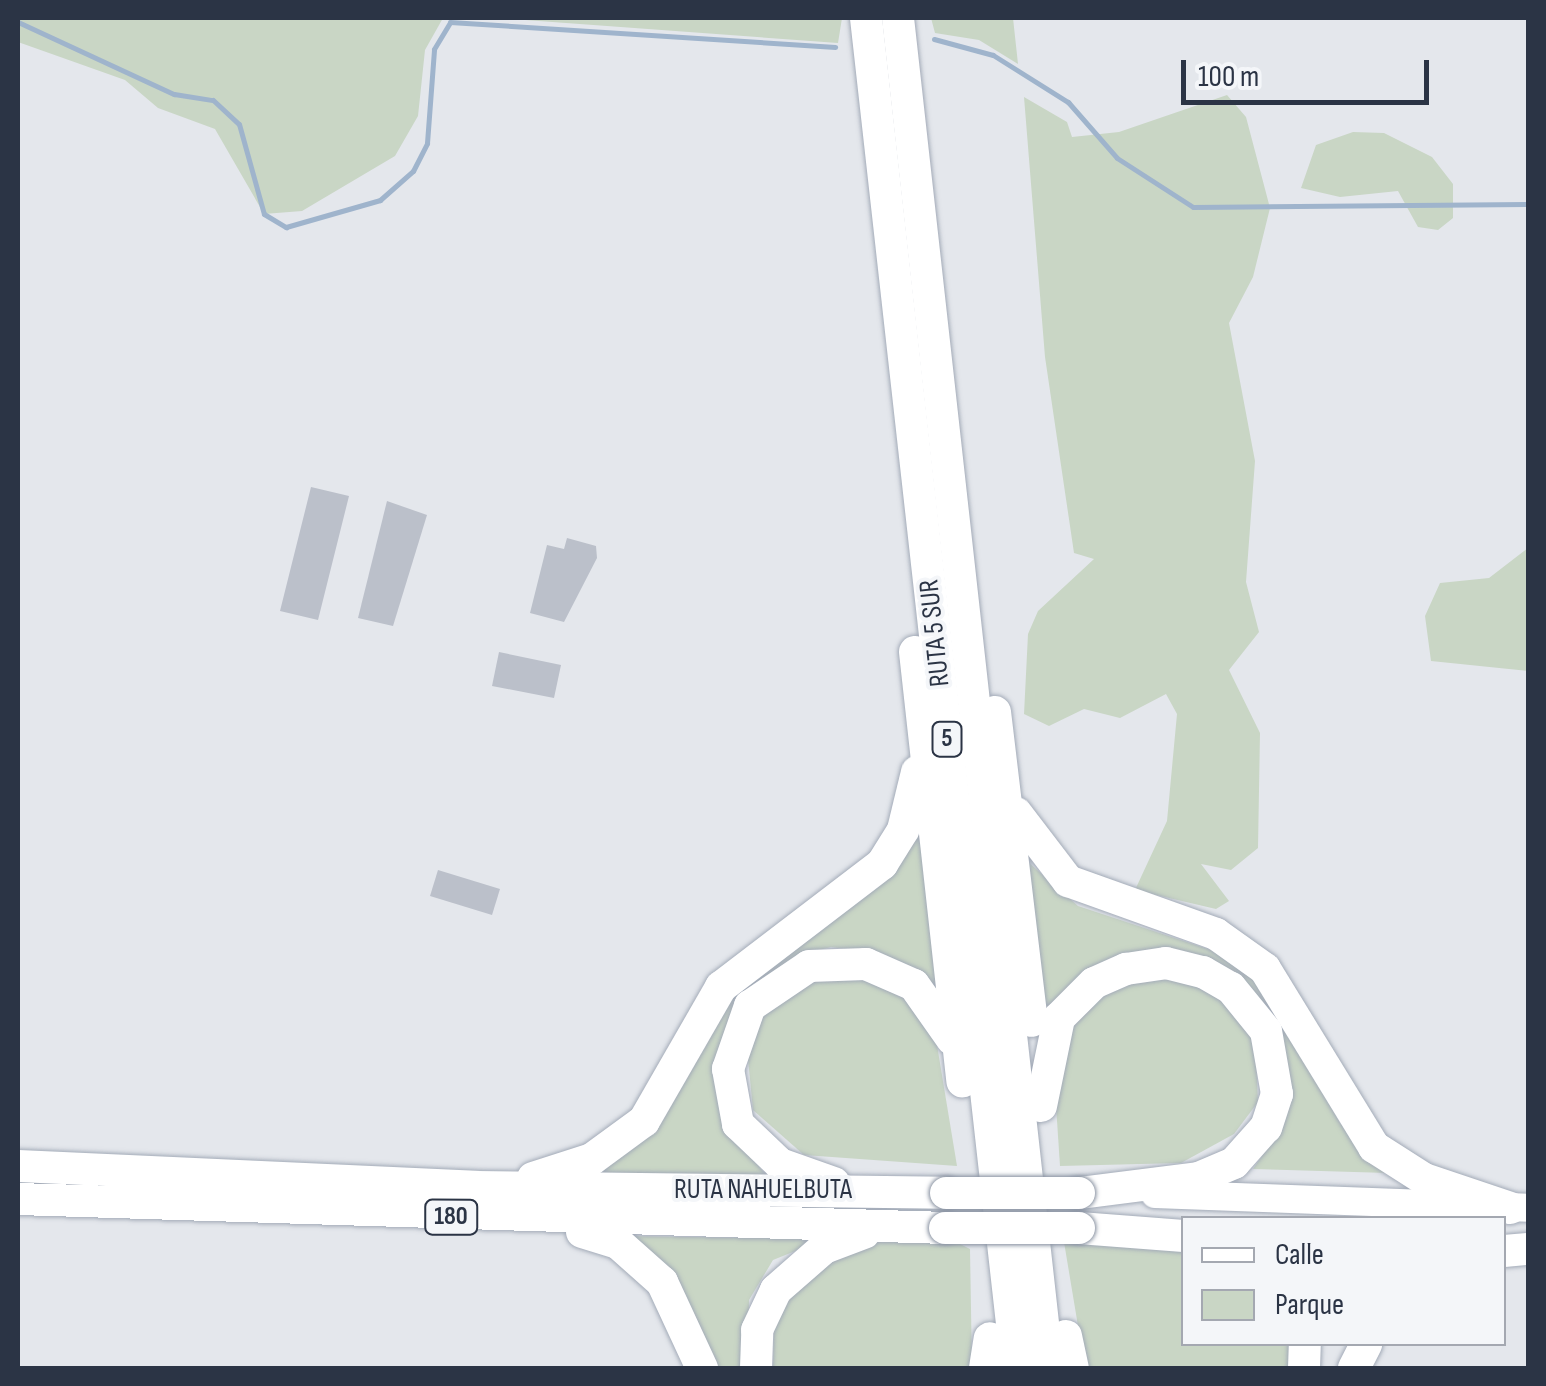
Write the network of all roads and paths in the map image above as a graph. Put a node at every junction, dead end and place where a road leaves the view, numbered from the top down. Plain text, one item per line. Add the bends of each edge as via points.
1 (866, 18) edge
2 (898, 18) edge
3 (876, 110) junction
4 (954, 520) junction
5 (922, 722) junction
6 (1008, 785) junction
7 (959, 1054) junction
8 (1041, 1106) junction
9 (18, 1166) edge
10 (476, 1187) junction
11 (863, 1191) junction
12 (1118, 1192) junction
13 (18, 1199) edge
14 (1514, 1216) edge
15 (418, 1217) junction
16 (1181, 1227) edge
17 (884, 1228) junction
18 (1130, 1229) junction
19 (1528, 1235) edge
20 (1181, 1236) edge
21 (990, 1358) edge
22 (702, 1368) edge
23 (756, 1368) edge
24 (1016, 1368) edge
25 (1048, 1368) edge
26 (1072, 1368) edge

1 - 3 highway, RUTA 5 SUR / 5
2 - 4 highway, RUTA 5 SUR / 5
3 - 5 highway via 885,367
3 - 24 highway, RUTA 5 SUR / 5
4 - 6 highway
4 - 25 highway, RUTA 5 SUR / 5
5 - 7 highway
5 - 10 highway via 914,790 893,848 844,900 722,988 644,1121 592,1159
6 - 8 highway
6 - 14 highway via 1033,846 1068,881 1207,930 1265,969 1374,1147 1424,1179
7 - 11 highway via 914,985 866,964 809,966 750,1006 728,1069 746,1139 780,1164
7 - 21 highway
8 - 12 highway via 1059,1018 1108,975 1184,966 1244,1002 1276,1061 1266,1127 1222,1170
8 - 26 highway
9 - 10 highway, RUTA NAHUELBUTA / 180
10 - 11 highway, RUTA NAHUELBUTA / 180
11 - 12 highway, RUTA NAHUELBUTA / 180, bridge
12 - 14 main road, RUTA NAHUELBUTA
13 - 15 highway, RUTA NAHUELBUTA / 180
14 - 19 main road, RUTA NAHUELBUTA
15 - 17 highway, RUTA NAHUELBUTA / 180
15 - 22 highway via 618,1243 662,1282
16 - 18 main road, RUTA NAHUELBUTA
17 - 18 highway, RUTA NAHUELBUTA / 180, bridge
17 - 23 highway via 824,1248 786,1279 761,1316
18 - 20 highway

